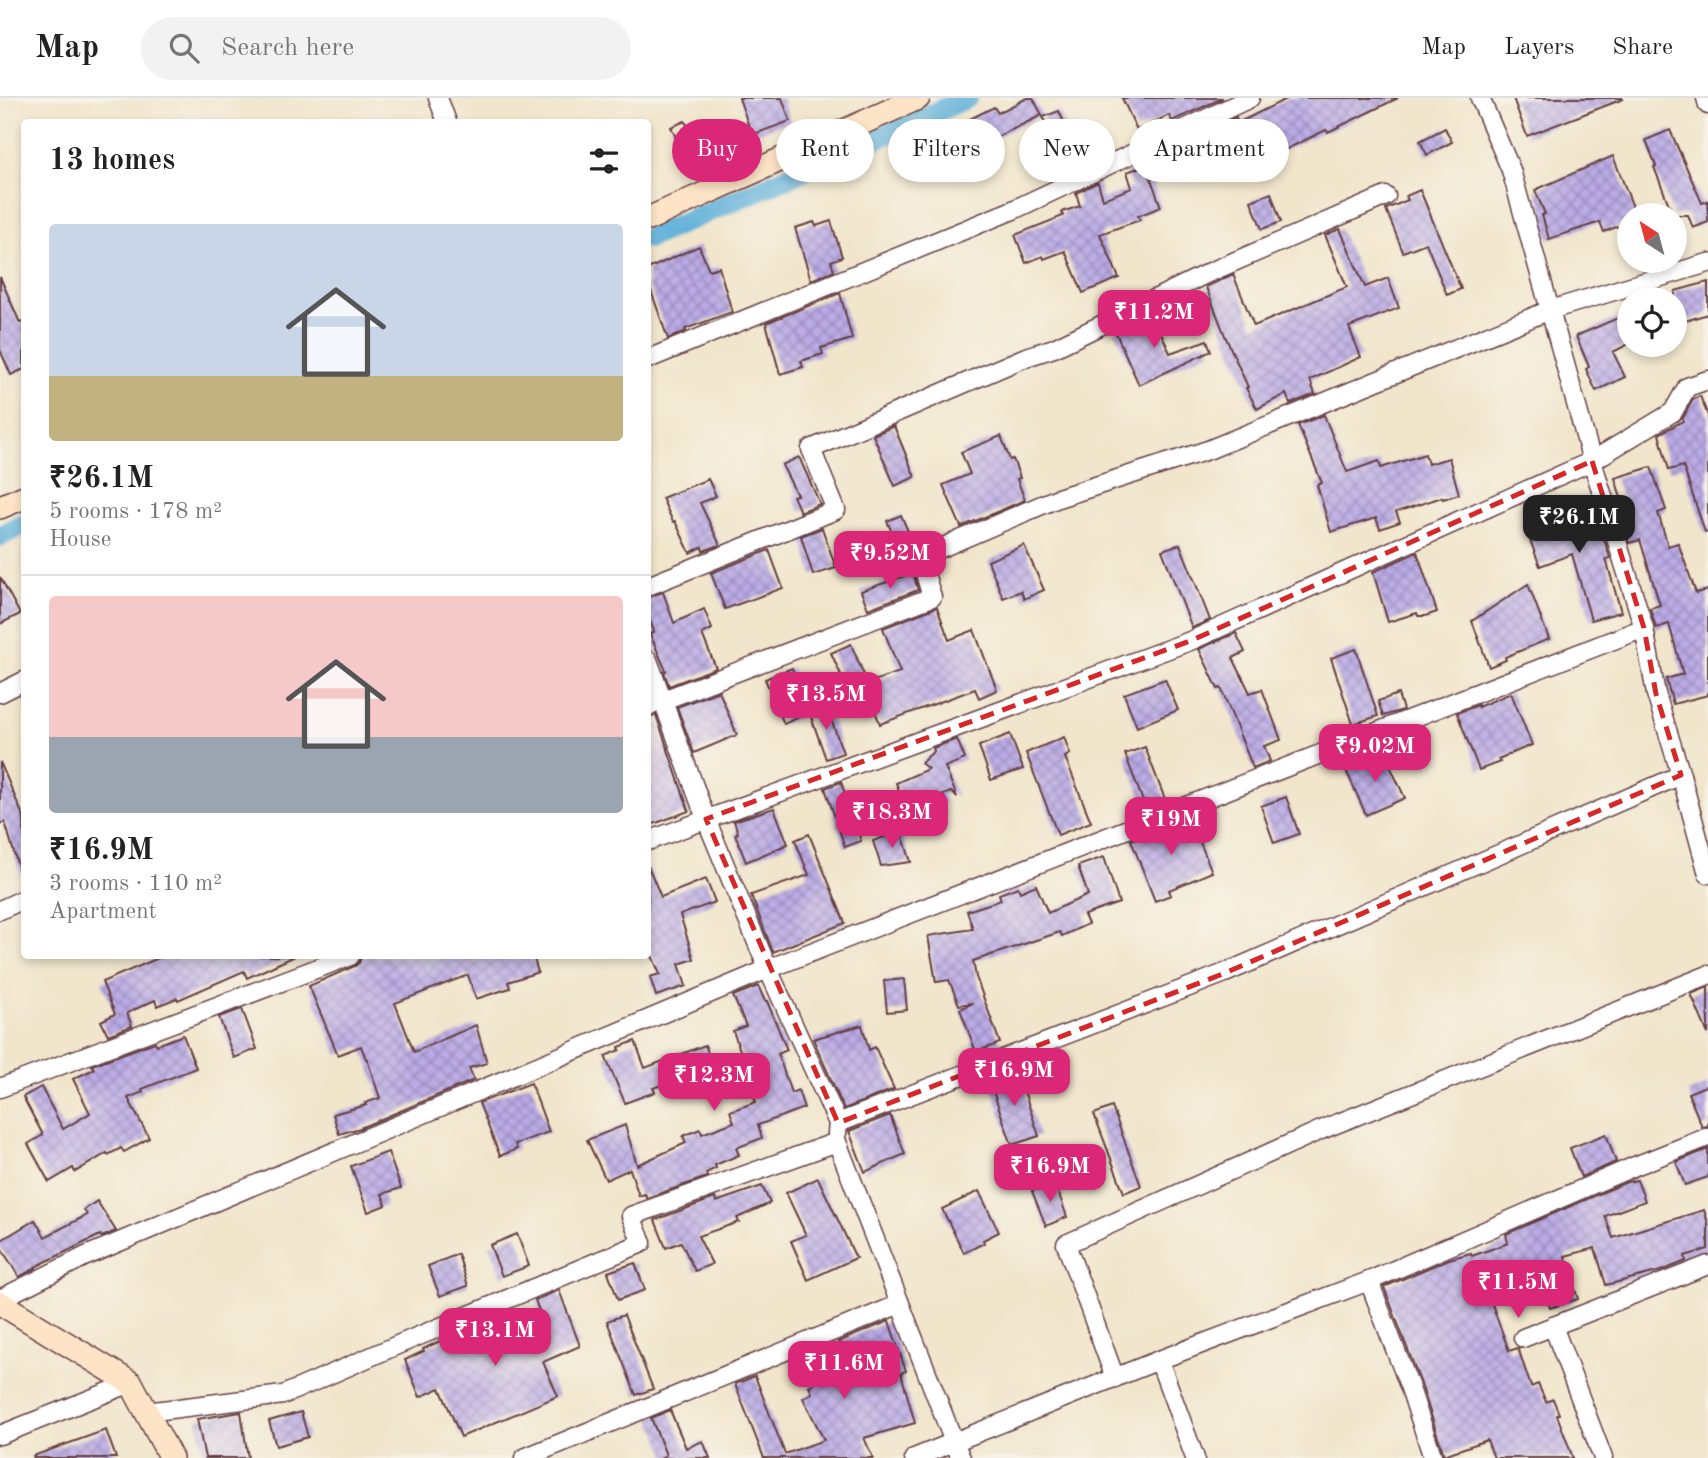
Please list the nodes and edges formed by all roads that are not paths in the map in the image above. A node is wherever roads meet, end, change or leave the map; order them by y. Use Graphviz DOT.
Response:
graph roads {
  1 [pos="438,98"];
  2 [pos="918,98"];
  3 [pos="1250,98"];
  4 [pos="1480,98"];
  5 [pos="1706,98"];
  6 [pos="1708,105"];
  7 [pos="446,119"];
  8 [pos="1386,196"];
  9 [pos="651,218"];
  10 [pos="1708,263"];
  11 [pos="1550,310"];
  12 [pos="651,358"];
  13 [pos="1708,380"];
  14 [pos="1592,461"];
  15 [pos="21,498"];
  16 [pos="0,508"];
  17 [pos="651,585"];
  18 [pos="1644,628"];
  19 [pos="651,678"];
  20 [pos="21,682"];
  21 [pos="0,693"];
  22 [pos="655,703"];
  23 [pos="1681,775"];
  24 [pos="706,819"];
  25 [pos="651,840"];
  26 [pos="1708,874"];
  27 [pos="21,900"];
  28 [pos="0,910"];
  29 [pos="342,959"];
  30 [pos="768,969"];
  31 [pos="1708,975"];
  32 [pos="0,1088"];
  33 [pos="838,1123"];
  34 [pos="1708,1137"];
  35 [pos="837,1142"];
  36 [pos="1708,1265"];
  37 [pos="1369,1281"];
  38 [pos="0,1301"];
  39 [pos="901,1304"];
  40 [pos="1553,1326"];
  41 [pos="1523,1338"];
  42 [pos="1159,1360"];
  43 [pos="1115,1378"];
  44 [pos="131,1383"];
  45 [pos="146,1412"];
  46 [pos="0,1435"];
  47 [pos="958,1450"];
  48 [pos="171,1458"];
  49 [pos="524,1458"];
  50 [pos="914,1458"];
  51 [pos="1195,1458"];
  52 [pos="1433,1458"];
  53 [pos="1603,1458"];
  1 -- 7 [label="street"];
  2 -- 9 [label="main road"];
  3 -- 12 [label="street"];
  4 -- 11 [label="street"];
  5 -- 6 [label="street"];
  8 -- 17 [label="street"];
  10 -- 11 [label="street"];
  11 -- 14 [label="street"];
  11 -- 22 [label="street"];
  13 -- 14 [label="street"];
  14 -- 18 [label="street"];
  14 -- 24 [label="street"];
  15 -- 16 [label="main road"];
  18 -- 23 [label="street"];
  18 -- 30 [label="street"];
  19 -- 22 [label="street"];
  20 -- 21 [label="street"];
  22 -- 24 [label="street"];
  23 -- 26 [label="street"];
  23 -- 33 [label="street"];
  24 -- 25 [label="street"];
  24 -- 30 [label="street"];
  27 -- 28 [label="street"];
  29 -- 32 [label="street"];
  30 -- 33 [label="street"];
  30 -- 38 [label="street"];
  31 -- 43 [label="street"];
  33 -- 35 [label="street"];
  34 -- 37 [label="street"];
  35 -- 39 [label="street"];
  35 -- 45 [label="street"];
  36 -- 40 [label="street"];
  37 -- 42 [label="street"];
  37 -- 52 [label="street"];
  38 -- 44 [label="main road"];
  39 -- 47 [label="street"];
  39 -- 49 [label="street"];
  40 -- 41 [label="street"];
  40 -- 53 [label="street"];
  42 -- 43 [label="street"];
  42 -- 51 [label="street"];
  43 -- 47 [label="street"];
  44 -- 45 [label="main road"];
  44 -- 46 [label="street"];
  45 -- 48 [label="main road"];
  47 -- 50 [label="street"];
}
